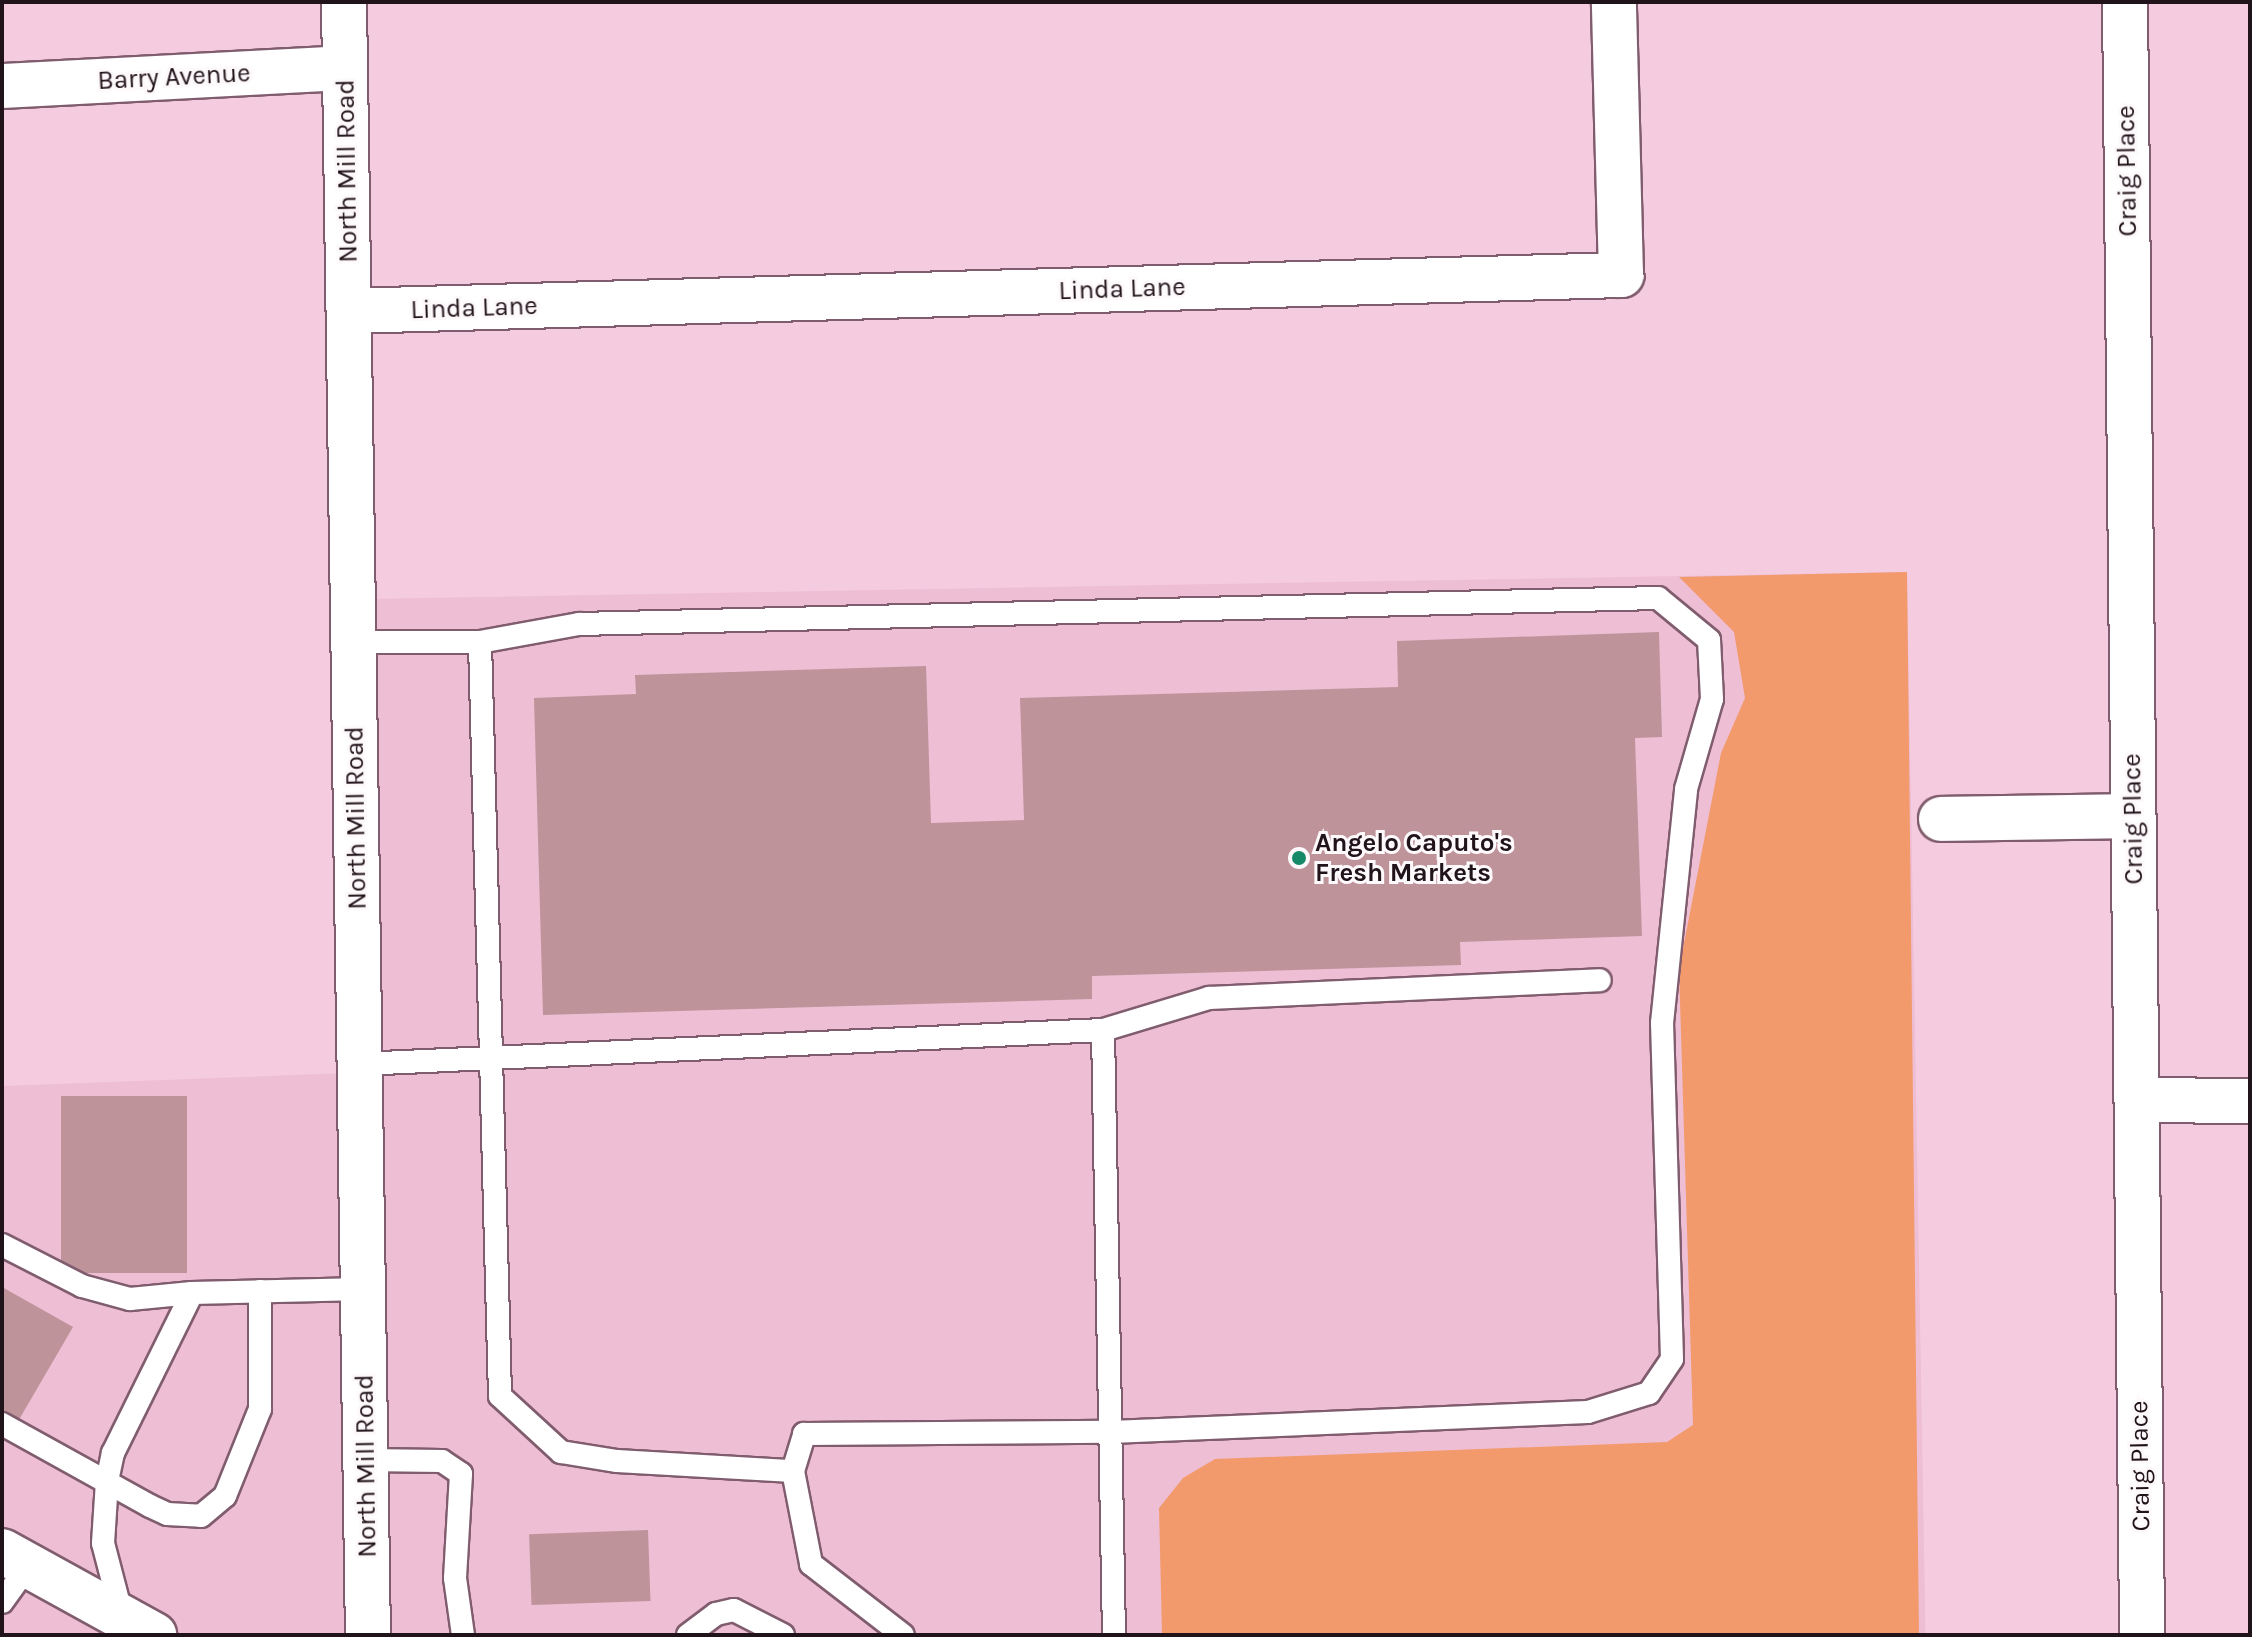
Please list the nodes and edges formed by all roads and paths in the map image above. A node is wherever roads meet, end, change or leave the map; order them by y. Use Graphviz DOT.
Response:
graph roads {
  1 [pos="344,2"];
  2 [pos="1614,2"];
  3 [pos="2125,2"];
  4 [pos="345,68"];
  5 [pos="2,86"];
  6 [pos="349,311"];
  7 [pos="354,642"];
  8 [pos="480,642"];
  9 [pos="2133,816"];
  10 [pos="1941,819"];
  11 [pos="1600,980"];
  12 [pos="1103,1030"];
  13 [pos="489,1059"];
  14 [pos="360,1064"];
  15 [pos="2137,1100"];
  16 [pos="2250,1101"];
  17 [pos="2,1245"];
  18 [pos="363,1289"];
  19 [pos="260,1291"];
  20 [pos="192,1293"];
  21 [pos="2,1424"];
  22 [pos="1111,1432"];
  23 [pos="366,1460"];
  24 [pos="793,1471"];
  25 [pos="105,1491"];
  26 [pos="15,1559"];
  27 [pos="2,1602"];
  28 [pos="138,1626"];
  29 [pos="900,1634"];
  30 [pos="368,1635"];
  31 [pos="463,1635"];
  32 [pos="688,1635"];
  33 [pos="783,1635"];
  34 [pos="1114,1635"];
  35 [pos="2142,1635"];
  1 -- 4 [label="street, North Mill Road"];
  2 -- 6 [label="street, Linda Lane"];
  3 -- 9 [label="street, Craig Place"];
  4 -- 5 [label="street, Barry Avenue"];
  4 -- 6 [label="street, North Mill Road"];
  6 -- 7 [label="street, North Mill Road"];
  7 -- 8 [label="lane"];
  7 -- 14 [label="street, North Mill Road"];
  8 -- 13 [label="lane"];
  8 -- 22 [label="lane"];
  9 -- 10 [label="street"];
  9 -- 15 [label="street, Craig Place"];
  11 -- 12 [label="lane"];
  12 -- 13 [label="lane"];
  12 -- 22 [label="lane"];
  13 -- 14 [label="lane"];
  13 -- 24 [label="lane"];
  14 -- 18 [label="street, North Mill Road"];
  15 -- 16 [label="street"];
  15 -- 35 [label="street, Craig Place"];
  17 -- 20 [label="lane"];
  18 -- 19 [label="lane"];
  18 -- 23 [label="street, North Mill Road"];
  19 -- 20 [label="lane"];
  19 -- 25 [label="lane"];
  20 -- 25 [label="lane"];
  21 -- 25 [label="lane"];
  22 -- 24 [label="lane"];
  22 -- 34 [label="lane"];
  23 -- 30 [label="street, North Mill Road"];
  23 -- 31 [label="lane"];
  24 -- 29 [label="lane"];
  25 -- 28 [label="lane"];
  26 -- 27 [label="lane"];
  26 -- 28 [label="street"];
  32 -- 33 [label="lane"];
}
